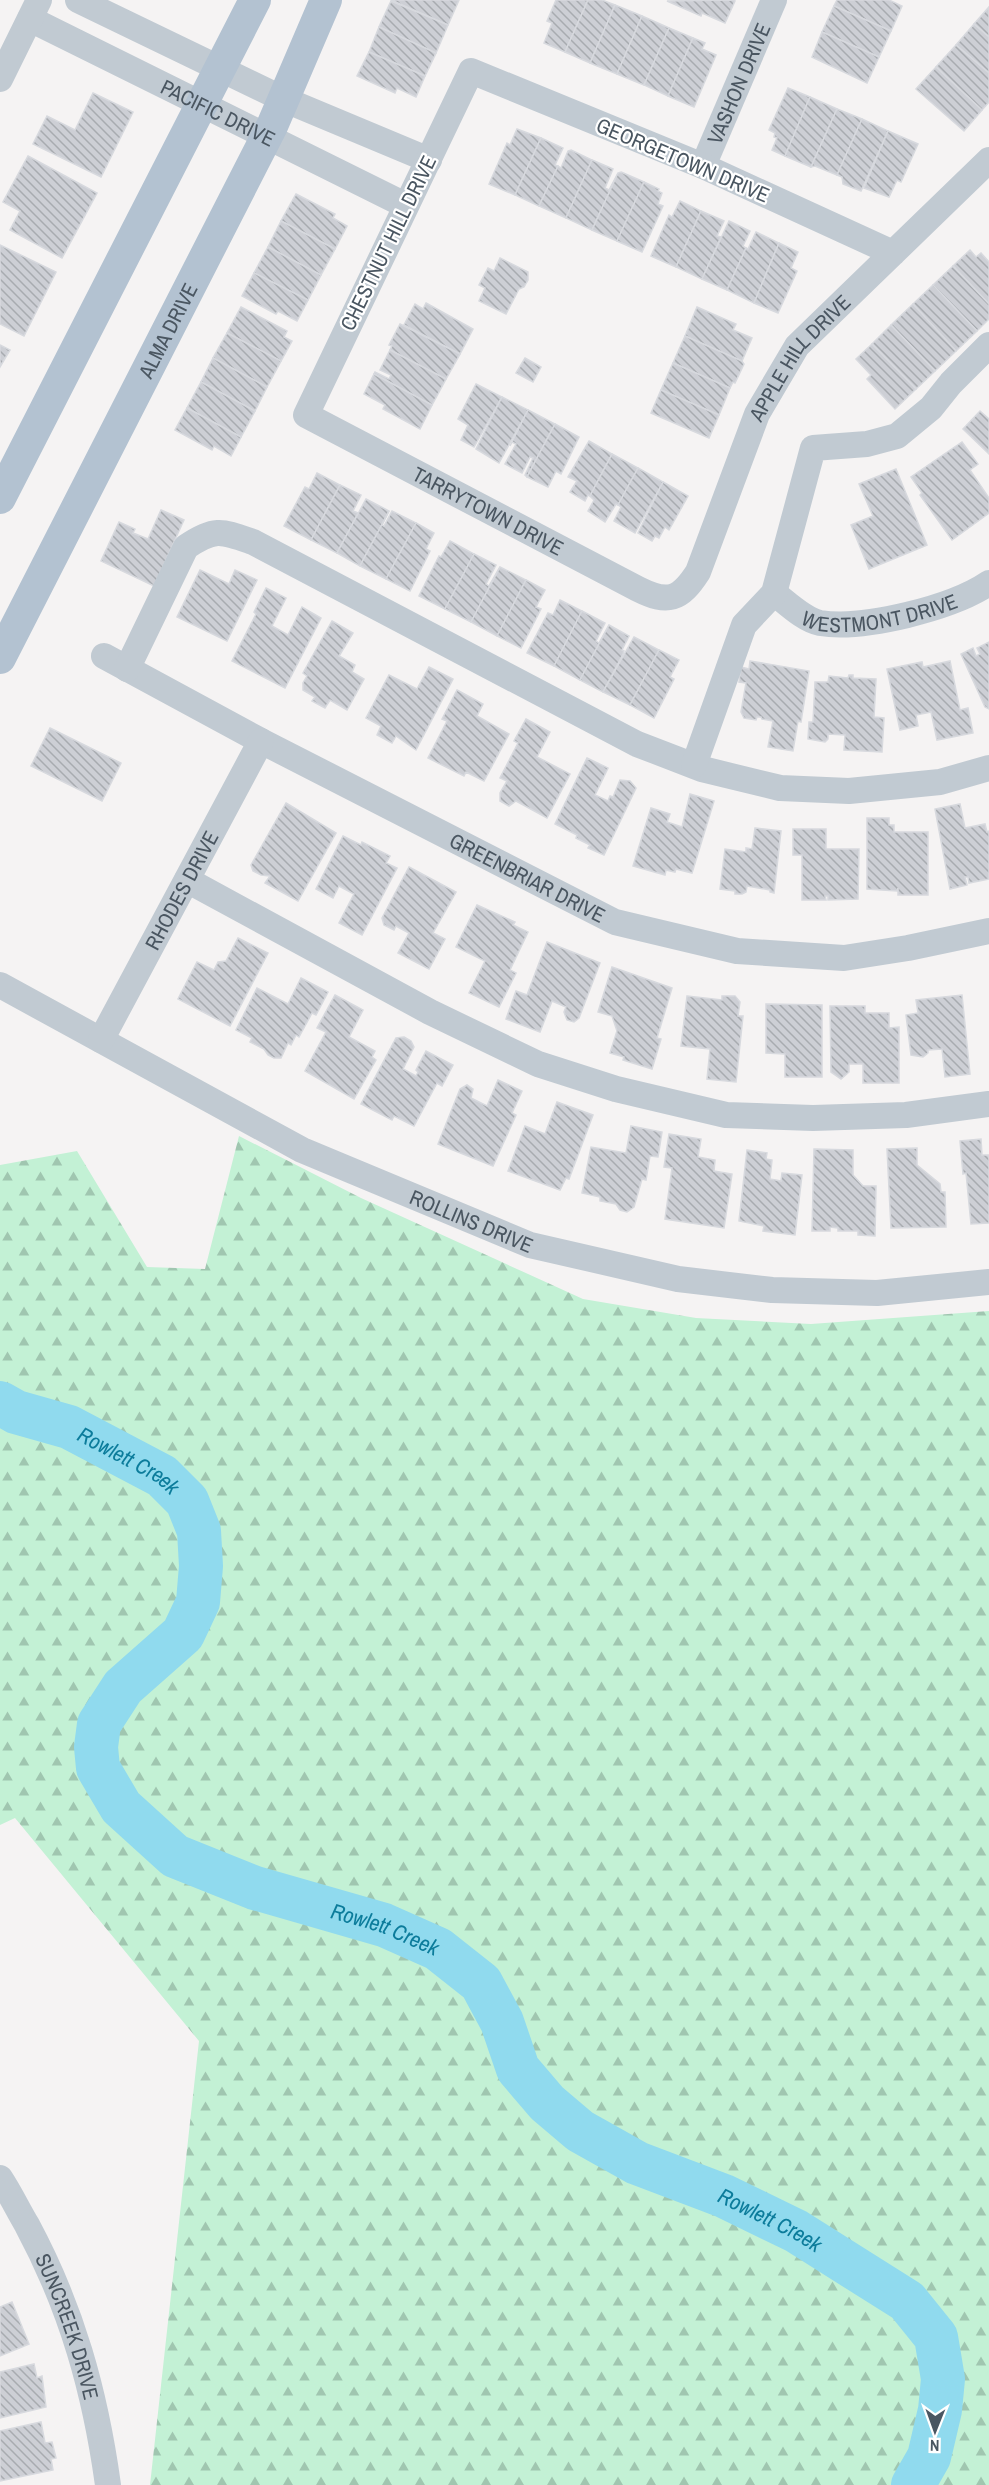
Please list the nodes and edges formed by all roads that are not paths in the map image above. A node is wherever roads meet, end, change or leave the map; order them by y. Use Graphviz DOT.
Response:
graph roads {
  1 [pos="78,0"];
  2 [pos="255,0"];
  3 [pos="326,0"];
  4 [pos="774,0"];
  5 [pos="35,10"];
  6 [pos="220,69"];
  7 [pos="471,71"];
  8 [pos="0,79"];
  9 [pos="283,99"];
  10 [pos="204,104"];
  11 [pos="266,136"];
  12 [pos="429,160"];
  13 [pos="989,160"];
  14 [pos="703,166"];
  15 [pos="405,205"];
  16 [pos="893,253"];
  17 [pos="989,345"];
  18 [pos="306,415"];
  19 [pos="0,498"];
  20 [pos="989,583"];
  21 [pos="774,593"];
  22 [pos="674,597"];
  23 [pos="104,656"];
  24 [pos="0,658"];
  25 [pos="127,669"];
  26 [pos="261,741"];
  27 [pos="694,765"];
  28 [pos="989,768"];
  29 [pos="187,880"];
  30 [pos="989,931"];
  31 [pos="0,985"];
  32 [pos="101,1040"];
  33 [pos="989,1104"];
  34 [pos="989,1282"];
  35 [pos="0,2178"];
  36 [pos="108,2485"];
  1 -- 6 [label="street, PACIFIC DRIVE"];
  2 -- 6 [label="main road"];
  3 -- 9 [label="main road, ALMA DRIVE"];
  4 -- 14 [label="street, VASHON DRIVE"];
  5 -- 8 [label="street"];
  5 -- 10 [label="street, PACIFIC DRIVE"];
  6 -- 9 [label="street, PACIFIC DRIVE"];
  6 -- 10 [label="main road"];
  7 -- 12 [label="street, CHESTNUT HILL DRIVE"];
  7 -- 14 [label="street, GEORGETOWN DRIVE"];
  9 -- 11 [label="main road, ALMA DRIVE"];
  9 -- 12 [label="street, PACIFIC DRIVE"];
  10 -- 11 [label="street, PACIFIC DRIVE"];
  10 -- 19 [label="main road"];
  11 -- 15 [label="street, PACIFIC DRIVE"];
  11 -- 24 [label="main road, ALMA DRIVE"];
  12 -- 15 [label="street, CHESTNUT HILL DRIVE"];
  13 -- 16 [label="street, APPLE HILL DRIVE"];
  14 -- 16 [label="street, GEORGETOWN DRIVE"];
  15 -- 18 [label="street, CHESTNUT HILL DRIVE"];
  16 -- 22 [label="street, APPLE HILL DRIVE"];
  17 -- 21 [label="street"];
  18 -- 22 [label="street, TARRYTOWN DRIVE"];
  20 -- 21 [label="street, WESTMONT DRIVE"];
  21 -- 27 [label="street"];
  23 -- 25 [label="street, GREENBRIAR DRIVE"];
  25 -- 26 [label="street, GREENBRIAR DRIVE"];
  25 -- 27 [label="street"];
  26 -- 29 [label="street, RHODES DRIVE"];
  26 -- 30 [label="street, GREENBRIAR DRIVE"];
  27 -- 28 [label="street"];
  29 -- 32 [label="street, RHODES DRIVE"];
  29 -- 33 [label="street"];
  31 -- 32 [label="street, ROLLINS DRIVE"];
  32 -- 34 [label="street, ROLLINS DRIVE"];
  35 -- 36 [label="street, SUNCREEK DRIVE"];
}
